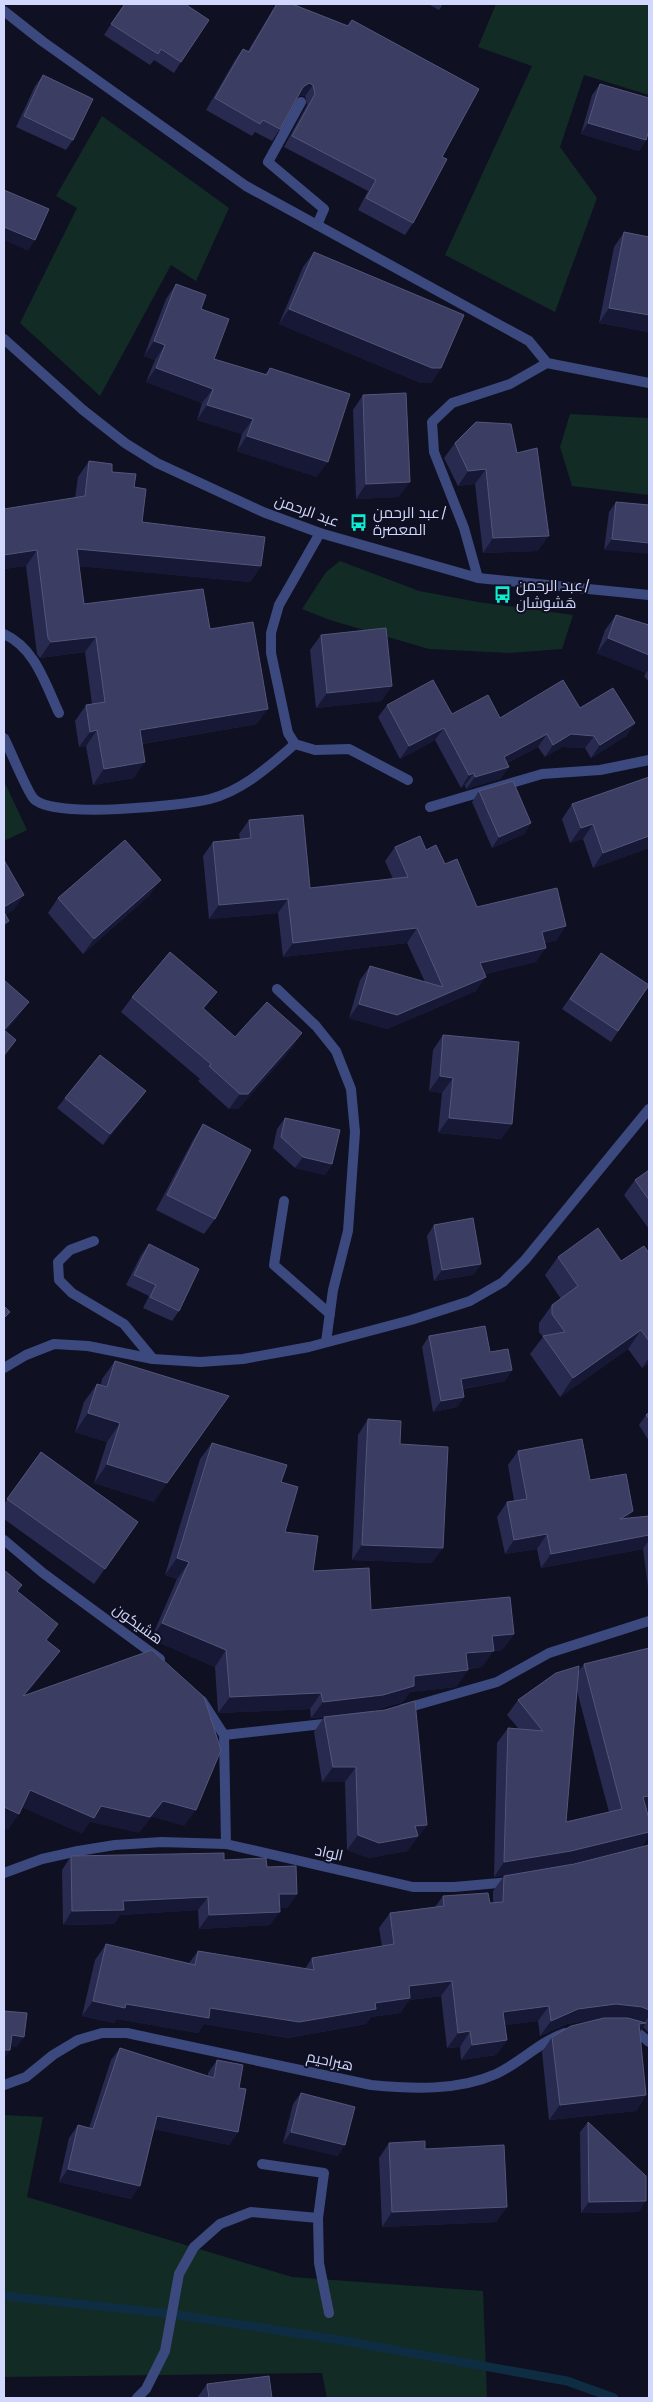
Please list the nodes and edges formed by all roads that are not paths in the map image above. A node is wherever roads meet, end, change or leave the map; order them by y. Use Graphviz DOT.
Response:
graph roads {
  1 [pos="4,11"];
  2 [pos="301,102"];
  3 [pos="317,225"];
  4 [pos="4,339"];
  5 [pos="547,363"];
  6 [pos="649,383"];
  7 [pos="320,533"];
  8 [pos="478,578"];
  9 [pos="649,595"];
  10 [pos="4,634"];
  11 [pos="59,713"];
  12 [pos="4,738"];
  13 [pos="295,744"];
  14 [pos="649,760"];
  15 [pos="408,780"];
  16 [pos="430,807"];
  17 [pos="277,989"];
  18 [pos="649,1109"];
  19 [pos="284,1202"];
  20 [pos="94,1242"];
  21 [pos="330,1314"];
  22 [pos="326,1342"];
  23 [pos="153,1359"];
  24 [pos="4,1368"];
  25 [pos="4,1540"];
  26 [pos="649,1621"];
  27 [pos="169,1667"];
  28 [pos="192,1690"];
  29 [pos="392,1712"];
  30 [pos="343,1721"];
  31 [pos="224,1735"];
  32 [pos="226,1844"];
  33 [pos="4,1873"];
  34 [pos="523,1880"];
  35 [pos="619,2027"];
  36 [pos="578,2030"];
  37 [pos="649,2042"];
  38 [pos="4,2084"];
  39 [pos="262,2164"];
  40 [pos="318,2218"];
  41 [pos="329,2312"];
  42 [pos="137,2398"];
  1 -- 3 [label="street"];
  2 -- 3 [label="street"];
  3 -- 5 [label="street"];
  4 -- 7 [label="street, عبد الرحمن"];
  5 -- 6 [label="street"];
  5 -- 8 [label="street"];
  7 -- 8 [label="street, عبد الرحمن"];
  7 -- 13 [label="street"];
  8 -- 9 [label="street, عبد الرحمن"];
  10 -- 11 [label="street"];
  12 -- 13 [label="street"];
  13 -- 15 [label="street"];
  14 -- 16 [label="street"];
  17 -- 21 [label="street"];
  18 -- 22 [label="street"];
  19 -- 21 [label="street"];
  20 -- 23 [label="street"];
  21 -- 22 [label="street"];
  22 -- 23 [label="street"];
  23 -- 24 [label="street"];
  25 -- 27 [label="street, هشيكون"];
  26 -- 29 [label="street"];
  28 -- 31 [label="street"];
  30 -- 31 [label="street"];
  31 -- 32 [label="street"];
  32 -- 33 [label="street, الواد"];
  32 -- 34 [label="street, الواد"];
  35 -- 37 [label="street"];
  36 -- 38 [label="street, هبراحيم"];
  39 -- 40 [label="street"];
  40 -- 41 [label="street"];
  40 -- 42 [label="street"];
}
